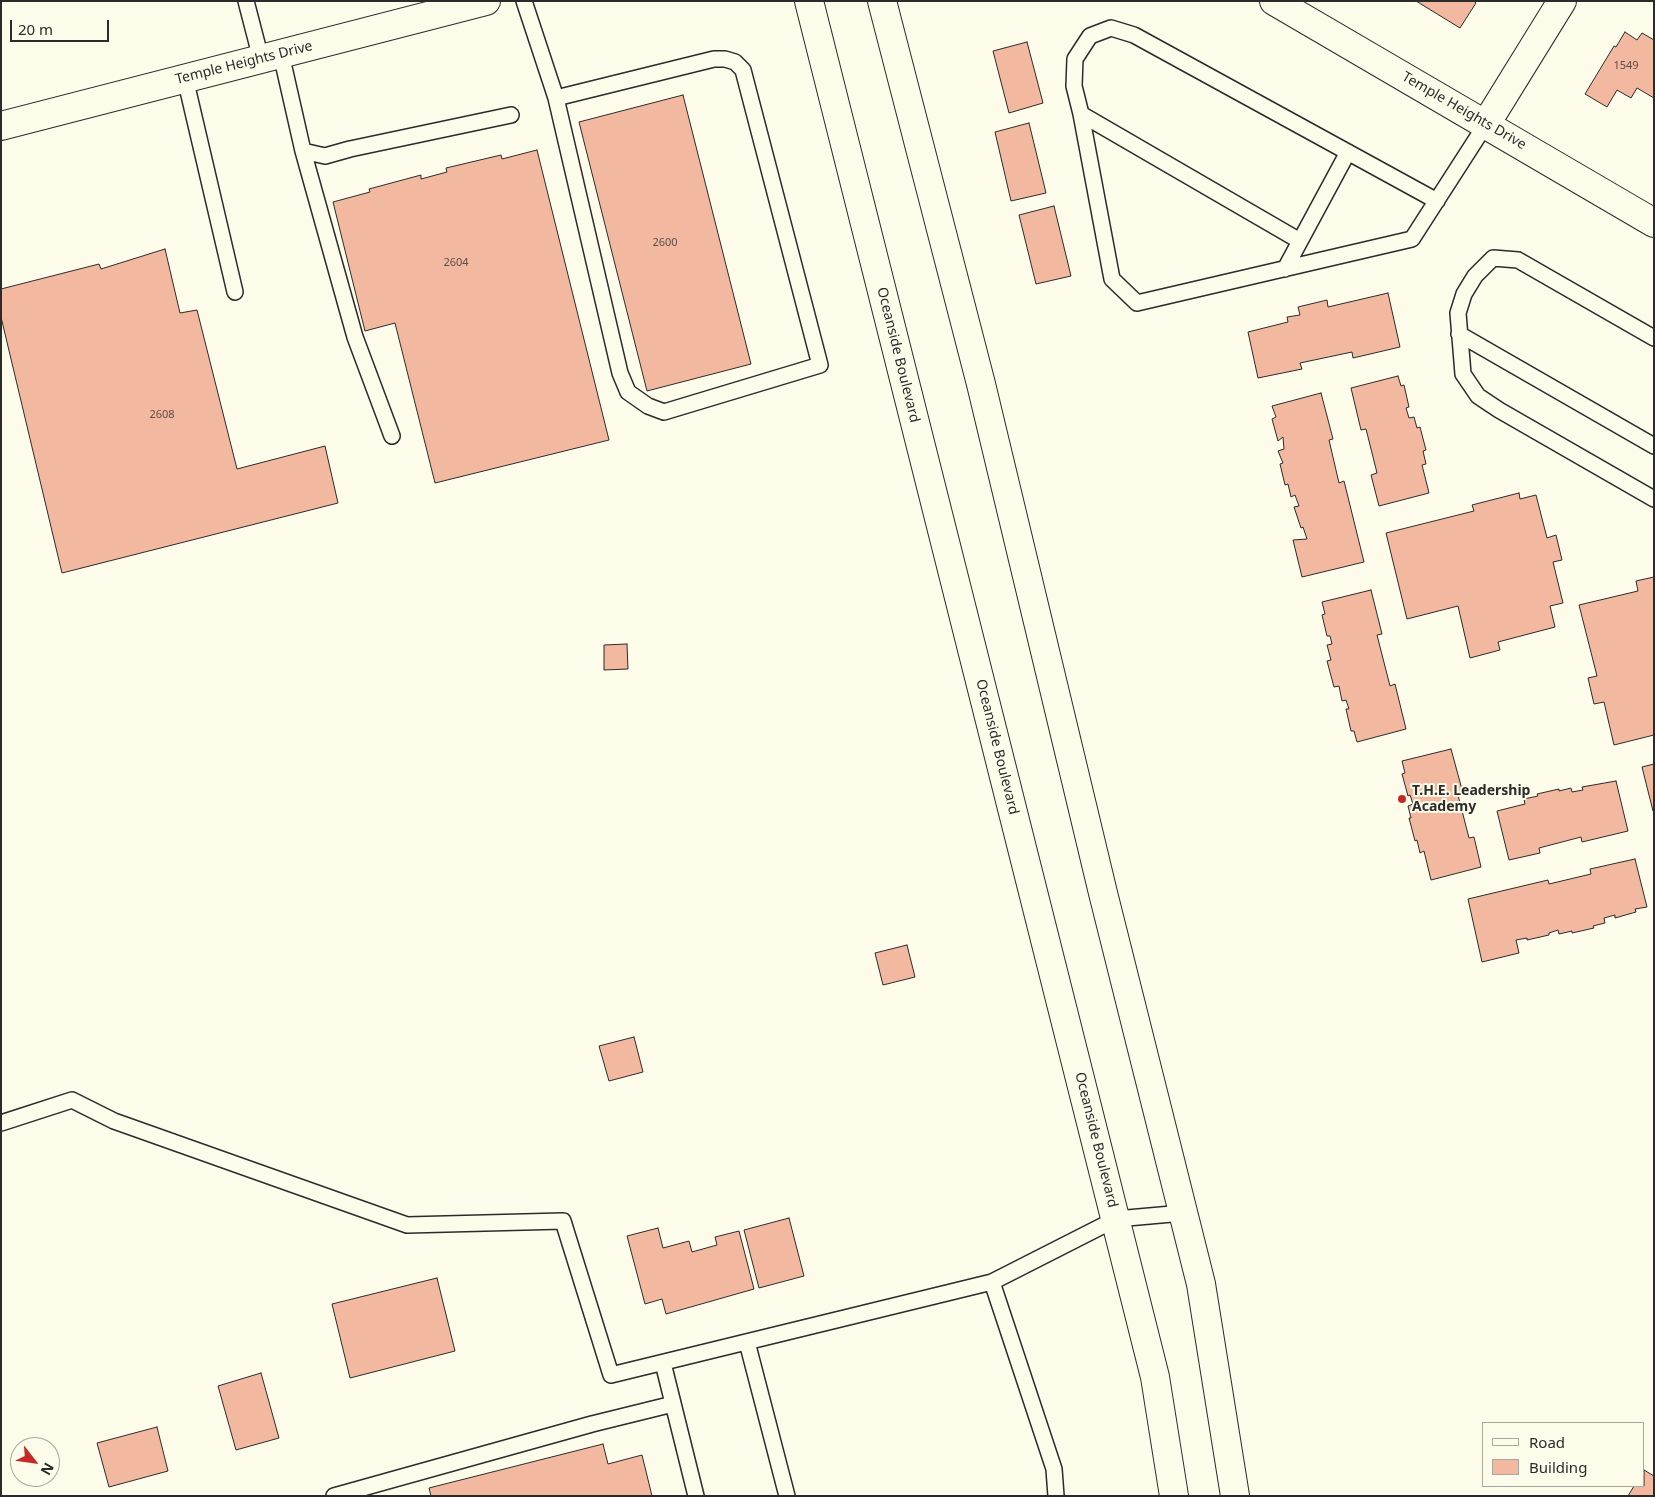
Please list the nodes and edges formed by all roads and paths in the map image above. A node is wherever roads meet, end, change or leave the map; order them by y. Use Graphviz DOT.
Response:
graph roads {
  1 [pos="246,1"];
  2 [pos="486,1"];
  3 [pos="524,1"];
  4 [pos="809,1"];
  5 [pos="882,1"];
  6 [pos="1274,1"];
  7 [pos="1562,1"];
  8 [pos="271,56"];
  9 [pos="185,78"];
  10 [pos="556,98"];
  11 [pos="1081,114"];
  12 [pos="511,115"];
  13 [pos="1486,124"];
  14 [pos="1,126"];
  15 [pos="303,150"];
  16 [pos="1348,152"];
  17 [pos="1437,201"];
  18 [pos="1654,223"];
  19 [pos="1300,240"];
  20 [pos="1285,269"];
  21 [pos="235,292"];
  22 [pos="1459,334"];
  23 [pos="1654,338"];
  24 [pos="392,436"];
  25 [pos="1654,446"];
  26 [pos="1654,499"];
  27 [pos="1,1123"];
  28 [pos="1183,1213"];
  29 [pos="1116,1219"];
  30 [pos="992,1282"];
  31 [pos="747,1342"];
  32 [pos="663,1363"];
  33 [pos="673,1404"];
  34 [pos="334,1496"];
  35 [pos="696,1496"];
  36 [pos="787,1496"];
  37 [pos="1056,1496"];
  38 [pos="1174,1496"];
  39 [pos="1235,1496"];
  1 -- 8 [label="lane"];
  2 -- 8 [label="main road, Temple Heights Drive"];
  3 -- 10 [label="lane"];
  4 -- 29 [label="main road, Oceanside Boulevard"];
  5 -- 28 [label="main road"];
  6 -- 13 [label="main road, Temple Heights Drive"];
  7 -- 13 [label="main road"];
  8 -- 9 [label="main road, Temple Heights Drive"];
  8 -- 15 [label="lane"];
  9 -- 14 [label="main road, Temple Heights Drive"];
  9 -- 21 [label="lane"];
  10 -- 10 [label="lane"];
  11 -- 16 [label="lane"];
  11 -- 19 [label="lane"];
  11 -- 20 [label="lane"];
  12 -- 15 [label="lane"];
  13 -- 17 [label="lane"];
  13 -- 18 [label="main road, Temple Heights Drive"];
  15 -- 24 [label="lane"];
  16 -- 17 [label="lane"];
  16 -- 19 [label="lane"];
  17 -- 20 [label="lane"];
  19 -- 20 [label="lane"];
  22 -- 23 [label="lane"];
  22 -- 25 [label="lane"];
  22 -- 26 [label="lane"];
  27 -- 32 [label="lane"];
  28 -- 29 [label="lane"];
  28 -- 39 [label="main road"];
  29 -- 30 [label="lane"];
  29 -- 38 [label="main road, Oceanside Boulevard"];
  30 -- 31 [label="lane"];
  30 -- 37 [label="lane"];
  31 -- 32 [label="lane"];
  31 -- 36 [label="lane"];
  32 -- 33 [label="lane"];
  33 -- 34 [label="lane"];
  33 -- 35 [label="lane"];
}
